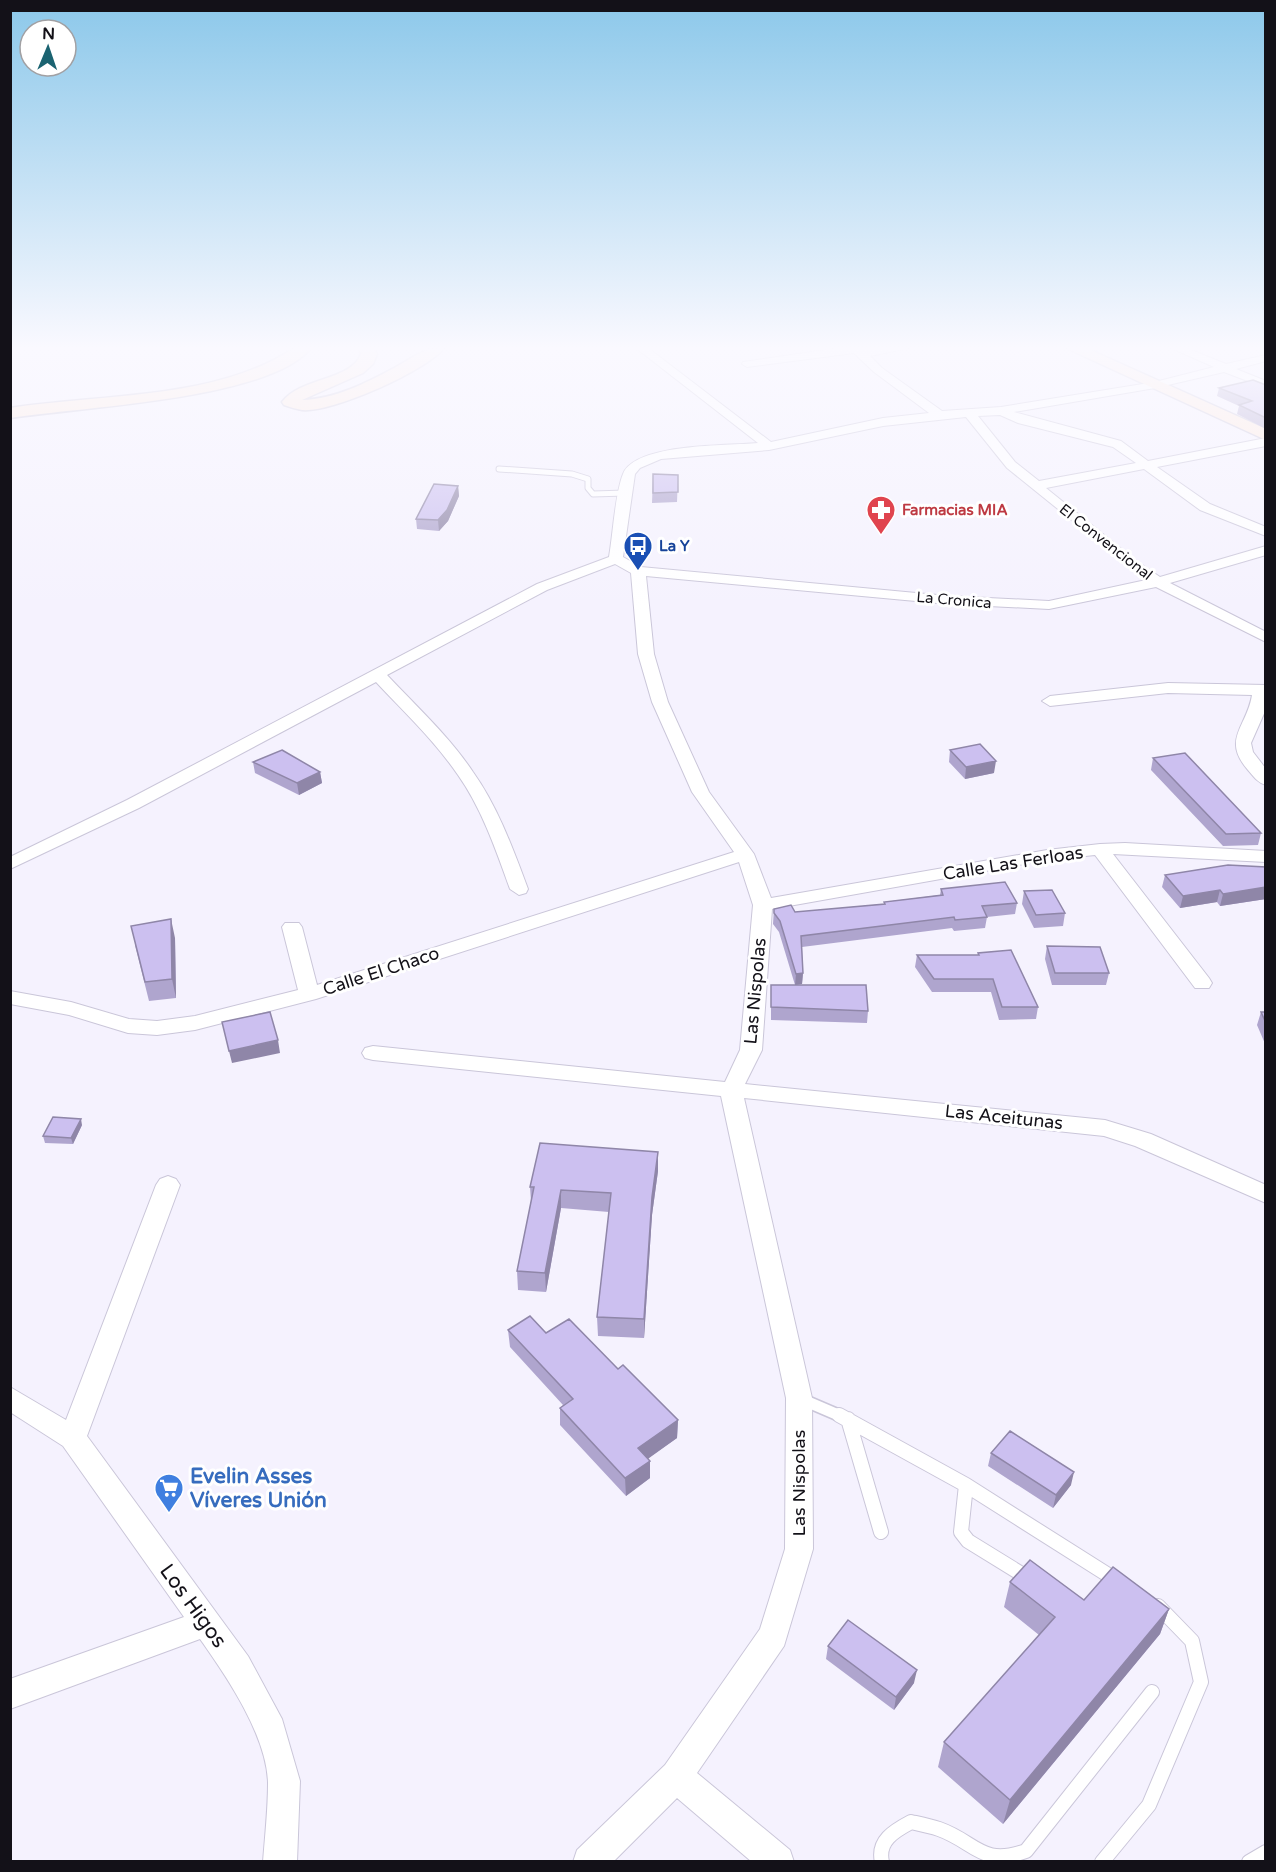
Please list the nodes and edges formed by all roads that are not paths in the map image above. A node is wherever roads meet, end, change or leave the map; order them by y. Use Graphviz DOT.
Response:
graph roads {
  1 [pos="755,435"];
  2 [pos="820,435"];
  3 [pos="986,435"];
  4 [pos="1085,435"];
  5 [pos="1266,442"];
  6 [pos="769,446"];
  7 [pos="1148,465"];
  8 [pos="499,469"];
  9 [pos="1035,486"];
  10 [pos="625,493"];
  11 [pos="1266,532"];
  12 [pos="1266,550"];
  13 [pos="616,559"];
  14 [pos="638,571"];
  15 [pos="1158,582"];
  16 [pos="1266,638"];
  17 [pos="378,675"];
  18 [pos="1263,690"];
  19 [pos="1050,701"];
  20 [pos="1266,780"];
  21 [pos="1100,849"];
  22 [pos="745,854"];
  23 [pos="1266,857"];
  24 [pos="10,864"];
  25 [pos="519,889"];
  26 [pos="763,905"];
  27 [pos="291,927"];
  28 [pos="1202,983"];
  29 [pos="309,994"];
  30 [pos="10,997"];
  31 [pos="373,1053"];
  32 [pos="730,1091"];
  33 [pos="168,1185"];
  34 [pos="1266,1195"];
  35 [pos="10,1398"];
  36 [pos="799,1398"];
  37 [pos="848,1419"];
  38 [pos="73,1438"];
  39 [pos="966,1485"];
  40 [pos="881,1532"];
  41 [pos="1028,1578"];
  42 [pos="204,1624"];
  43 [pos="1152,1692"];
  44 [pos="10,1694"];
  45 [pos="676,1776"];
  46 [pos="1266,1852"];
  47 [pos="280,1862"];
  48 [pos="589,1862"];
  49 [pos="778,1862"];
  50 [pos="882,1862"];
  51 [pos="1102,1862"];
  52 [pos="1249,1862"];
  1 -- 6 [label="street"];
  2 -- 6 [label="street"];
  3 -- 9 [label="street, El Convencional"];
  4 -- 7 [label="street"];
  5 -- 7 [label="street"];
  6 -- 10 [label="street"];
  7 -- 9 [label="street"];
  7 -- 11 [label="street"];
  8 -- 10 [label="lane"];
  9 -- 15 [label="street, El Convencional"];
  10 -- 13 [label="street"];
  12 -- 15 [label="street, La Cronica"];
  13 -- 14 [label="street"];
  13 -- 17 [label="street"];
  14 -- 15 [label="street, La Cronica"];
  14 -- 22 [label="street, Las Nispolas"];
  15 -- 16 [label="street, El Convencional"];
  17 -- 24 [label="street"];
  17 -- 25 [label="street"];
  18 -- 19 [label="street"];
  18 -- 20 [label="street"];
  21 -- 23 [label="street, Calle Las Ferloas"];
  21 -- 26 [label="street, Calle Las Ferloas"];
  21 -- 28 [label="street"];
  22 -- 26 [label="street, Las Nispolas"];
  22 -- 29 [label="street, Calle El Chaco"];
  26 -- 32 [label="street, Las Nispolas"];
  27 -- 29 [label="street"];
  29 -- 30 [label="street, Calle El Chaco"];
  31 -- 32 [label="street, Las Aceitunas"];
  32 -- 34 [label="street, Las Aceitunas"];
  32 -- 36 [label="street, Las Nispolas"];
  33 -- 38 [label="street"];
  35 -- 38 [label="street, Los Higos"];
  36 -- 37 [label="lane"];
  36 -- 45 [label="street, Las Nispolas"];
  37 -- 39 [label="lane"];
  37 -- 40 [label="lane"];
  38 -- 42 [label="street, Los Higos"];
  39 -- 41 [label="lane"];
  39 -- 51 [label="lane"];
  42 -- 44 [label="street"];
  42 -- 47 [label="street, Los Higos"];
  43 -- 50 [label="lane"];
  45 -- 48 [label="street, Las Nispolas"];
  45 -- 49 [label="street"];
  46 -- 52 [label="lane"];
}
